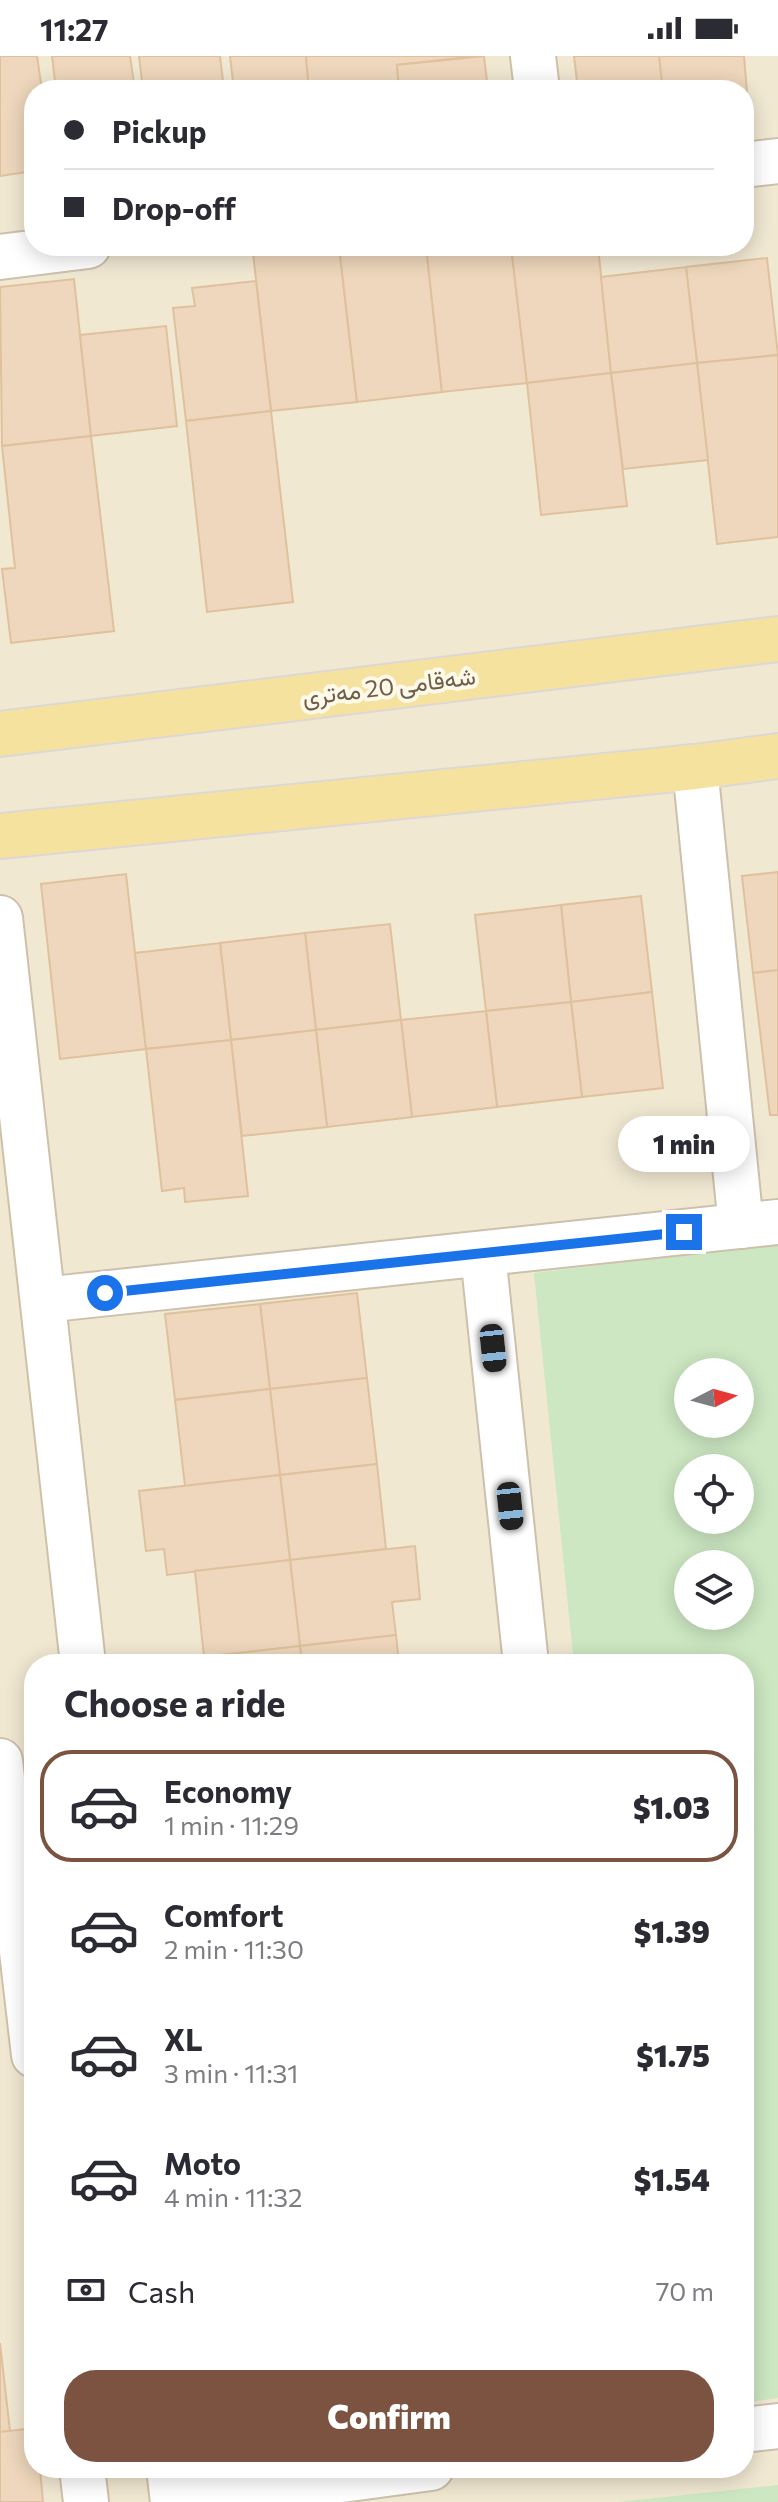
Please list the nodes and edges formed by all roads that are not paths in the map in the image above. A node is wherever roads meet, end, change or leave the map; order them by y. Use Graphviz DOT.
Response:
graph roads {
  1 [pos="533,56"];
  2 [pos="536,80"];
  3 [pos="778,161"];
  4 [pos="754,164"];
  5 [pos="24,254"];
  6 [pos="0,257"];
  7 [pos="778,639"];
  8 [pos="0,734"];
  9 [pos="778,756"];
  10 [pos="695,767"];
  11 [pos="0,836"];
  12 [pos="0,918"];
  13 [pos="760,1224"];
  14 [pos="483,1254"];
  15 [pos="43,1300"];
  16 [pos="82,1654"];
  17 [pos="525,1654"];
  18 [pos="0,1761"];
  19 [pos="12,1973"];
  20 [pos="24,2018"];
  21 [pos="778,2426"];
  22 [pos="754,2429"];
  23 [pos="83,2478"];
  24 [pos="171,2478"];
  25 [pos="356,2478"];
  26 [pos="86,2502"];
  27 [pos="175,2502"];
  1 -- 2 [label="street"];
  3 -- 4 [label="street"];
  5 -- 6 [label="street"];
  7 -- 8 [label="main road, شەقامی 20 مەتری"];
  9 -- 10 [label="main road"];
  10 -- 11 [label="main road"];
  10 -- 13 [label="street"];
  12 -- 15 [label="street"];
  13 -- 14 [label="street"];
  14 -- 15 [label="street"];
  14 -- 17 [label="street"];
  15 -- 16 [label="street"];
  18 -- 19 [label="street"];
  19 -- 20 [label="street"];
  21 -- 22 [label="street"];
  23 -- 26 [label="street"];
  24 -- 27 [label="street"];
  25 -- 27 [label="street"];
}
